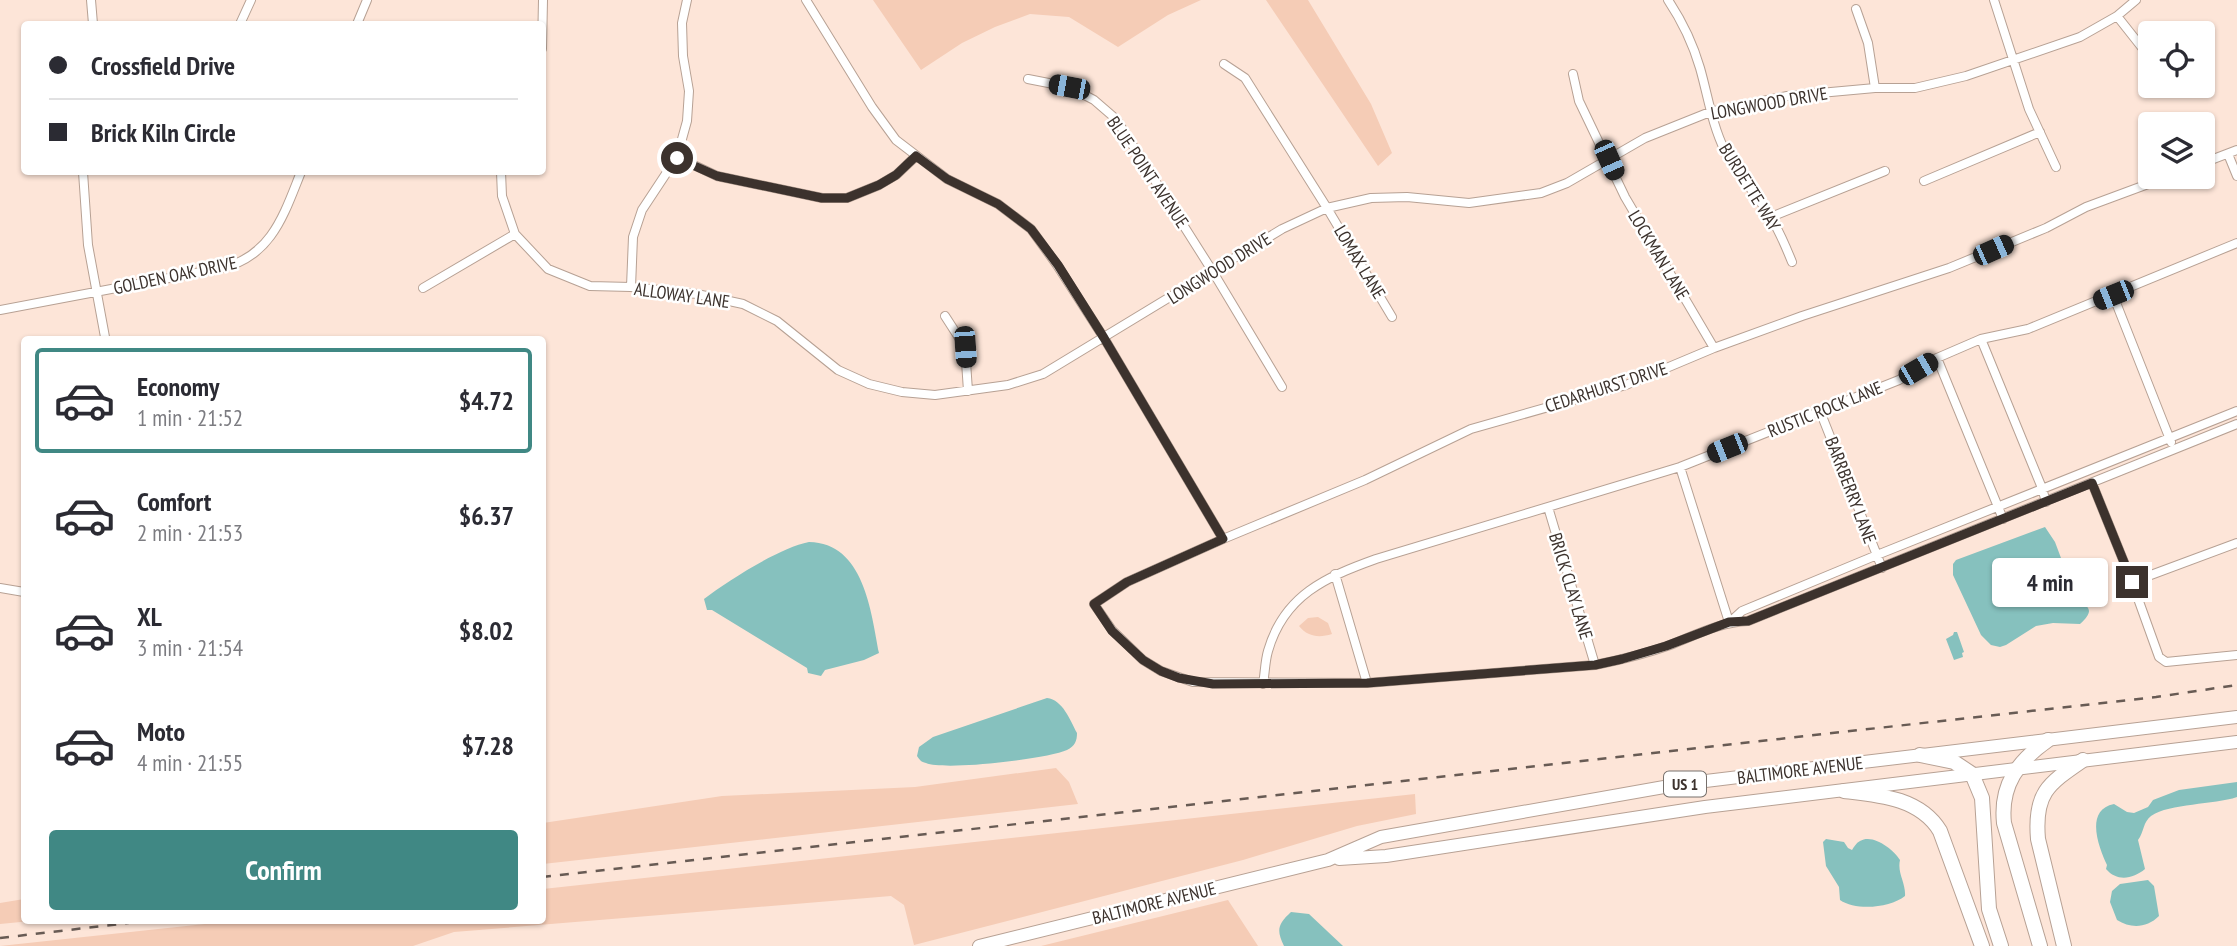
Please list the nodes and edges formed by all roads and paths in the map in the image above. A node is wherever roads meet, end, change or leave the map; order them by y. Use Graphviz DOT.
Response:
graph roads {
  1 [pos="91,0"];
  2 [pos="251,0"];
  3 [pos="367,0"];
  4 [pos="544,0"];
  5 [pos="687,0"];
  6 [pos="806,0"];
  7 [pos="1668,0"];
  8 [pos="1994,0"];
  9 [pos="2136,0"];
  10 [pos="1856,9"];
  11 [pos="2117,16"];
  12 [pos="93,21"];
  13 [pos="241,21"];
  14 [pos="358,21"];
  15 [pos="543,21"];
  16 [pos="2138,43"];
  17 [pos="2014,60"];
  18 [pos="1224,64"];
  19 [pos="1573,74"];
  20 [pos="1028,79"];
  21 [pos="1875,88"];
  22 [pos="1710,112"];
  23 [pos="2040,132"];
  24 [pos="2233,152"];
  25 [pos="916,156"];
  26 [pos="677,158"];
  27 [pos="2215,159"];
  28 [pos="1609,160"];
  29 [pos="2056,167"];
  30 [pos="1885,171"];
  31 [pos="83,175"];
  32 [pos="300,175"];
  33 [pos="501,175"];
  34 [pos="2237,176"];
  35 [pos="1924,181"];
  36 [pos="2138,188"];
  37 [pos="1327,208"];
  38 [pos="1771,217"];
  39 [pos="515,234"];
  40 [pos="2237,243"];
  41 [pos="1792,262"];
  42 [pos="1213,272"];
  43 [pos="423,288"];
  44 [pos="631,288"];
  45 [pos="96,292"];
  46 [pos="2113,295"];
  47 [pos="0,310"];
  48 [pos="945,316"];
  49 [pos="1392,317"];
  50 [pos="105,336"];
  51 [pos="1104,338"];
  52 [pos="1981,340"];
  53 [pos="1714,348"];
  54 [pos="1937,358"];
  55 [pos="1282,387"];
  56 [pos="968,391"];
  57 [pos="1820,411"];
  58 [pos="2237,411"];
  59 [pos="2237,424"];
  60 [pos="2169,438"];
  61 [pos="2175,450"];
  62 [pos="1680,467"];
  63 [pos="2092,483"];
  64 [pos="2042,488"];
  65 [pos="2046,502"];
  66 [pos="1998,506"];
  67 [pos="1548,507"];
  68 [pos="2003,519"];
  69 [pos="1223,539"];
  70 [pos="2237,543"];
  71 [pos="1877,555"];
  72 [pos="1882,568"];
  73 [pos="1335,574"];
  74 [pos="2132,582"];
  75 [pos="0,588"];
  76 [pos="21,592"];
  77 [pos="1729,622"];
  78 [pos="2237,655"];
  79 [pos="1595,665"];
  80 [pos="1367,683"];
  81 [pos="1264,684"];
  82 [pos="2237,717"];
  83 [pos="2048,740"];
  84 [pos="2237,742"];
  85 [pos="1920,755"];
  86 [pos="2083,760"];
  87 [pos="2018,769"];
  88 [pos="1972,774"];
  89 [pos="1844,791"];
  90 [pos="1328,860"];
  91 [pos="979,946"];
  92 [pos="1982,946"];
  93 [pos="2001,946"];
  94 [pos="2040,946"];
  95 [pos="2064,946"];
  1 -- 12 [label="street"];
  2 -- 13 [label="street"];
  3 -- 14 [label="street"];
  4 -- 15 [label="street"];
  5 -- 26 [label="street"];
  6 -- 25 [label="street"];
  7 -- 22 [label="street, BURDETTE WAY"];
  8 -- 17 [label="street"];
  9 -- 11 [label="street, LONGWOOD DRIVE"];
  10 -- 21 [label="street"];
  11 -- 16 [label="street"];
  11 -- 17 [label="street, LONGWOOD DRIVE"];
  17 -- 21 [label="street, LONGWOOD DRIVE"];
  17 -- 23 [label="street"];
  18 -- 37 [label="street, LOMAX LANE"];
  19 -- 28 [label="street, LOCKMAN LANE"];
  20 -- 42 [label="street, BLUE POINT AVENUE"];
  21 -- 22 [label="street, LONGWOOD DRIVE"];
  22 -- 28 [label="street, LONGWOOD DRIVE"];
  22 -- 38 [label="street, BURDETTE WAY"];
  23 -- 29 [label="street"];
  23 -- 35 [label="street"];
  24 -- 27 [label="street"];
  24 -- 34 [label="street"];
  25 -- 26 [label="street"];
  25 -- 51 [label="street"];
  26 -- 44 [label="street"];
  28 -- 37 [label="street, LONGWOOD DRIVE"];
  28 -- 53 [label="street, LOCKMAN LANE"];
  30 -- 38 [label="street"];
  31 -- 45 [label="street"];
  32 -- 45 [label="street, GOLDEN OAK DRIVE"];
  33 -- 39 [label="street, ALLOWAY LANE"];
  36 -- 53 [label="street, CEDARHURST DRIVE"];
  37 -- 42 [label="street, LONGWOOD DRIVE"];
  37 -- 49 [label="street, LOMAX LANE"];
  38 -- 41 [label="street, BURDETTE WAY"];
  39 -- 43 [label="street"];
  39 -- 44 [label="street, ALLOWAY LANE"];
  40 -- 46 [label="street, RUSTIC ROCK LANE"];
  42 -- 51 [label="street, LONGWOOD DRIVE"];
  42 -- 55 [label="street, BLUE POINT AVENUE"];
  44 -- 56 [label="street, ALLOWAY LANE"];
  45 -- 47 [label="street, GOLDEN OAK DRIVE"];
  45 -- 50 [label="street"];
  46 -- 52 [label="street, RUSTIC ROCK LANE"];
  46 -- 60 [label="street"];
  48 -- 56 [label="street"];
  51 -- 56 [label="street, ALLOWAY LANE"];
  51 -- 69 [label="street"];
  52 -- 54 [label="street, RUSTIC ROCK LANE"];
  52 -- 64 [label="street"];
  53 -- 69 [label="street, CEDARHURST DRIVE"];
  54 -- 57 [label="street, RUSTIC ROCK LANE"];
  54 -- 66 [label="street"];
  57 -- 62 [label="street, RUSTIC ROCK LANE"];
  57 -- 71 [label="street, BARRBERRY LANE"];
  58 -- 60 [label="street"];
  59 -- 61 [label="street"];
  60 -- 61 [label="street"];
  60 -- 64 [label="street"];
  61 -- 63 [label="street"];
  62 -- 67 [label="street, RUSTIC ROCK LANE"];
  62 -- 77 [label="street"];
  63 -- 65 [label="street"];
  63 -- 74 [label="street"];
  64 -- 65 [label="street"];
  64 -- 66 [label="street"];
  65 -- 68 [label="street"];
  66 -- 68 [label="street"];
  66 -- 71 [label="street"];
  67 -- 73 [label="street, RUSTIC ROCK LANE"];
  67 -- 79 [label="street, BRICK CLAY LANE"];
  68 -- 72 [label="street"];
  69 -- 81 [label="street, CEDARHURST DRIVE"];
  70 -- 74 [label="street"];
  71 -- 72 [label="street, BARRBERRY LANE"];
  71 -- 77 [label="street"];
  72 -- 77 [label="street"];
  73 -- 80 [label="street"];
  73 -- 81 [label="street, RUSTIC ROCK LANE"];
  74 -- 78 [label="street"];
  75 -- 76 [label="street"];
  77 -- 79 [label="street"];
  79 -- 80 [label="street"];
  80 -- 81 [label="street"];
  82 -- 83 [label="main road, BALTIMORE AVENUE / US 1"];
  83 -- 85 [label="main road, BALTIMORE AVENUE / US 1"];
  83 -- 87 [label="highway"];
  84 -- 86 [label="main road, BALTIMORE AVENUE / US 1"];
  85 -- 88 [label="highway"];
  85 -- 90 [label="main road, BALTIMORE AVENUE / US 1"];
  86 -- 87 [label="main road, BALTIMORE AVENUE / US 1"];
  86 -- 95 [label="highway"];
  87 -- 88 [label="main road, BALTIMORE AVENUE / US 1"];
  87 -- 94 [label="highway"];
  88 -- 89 [label="main road, BALTIMORE AVENUE / US 1"];
  88 -- 93 [label="highway"];
  89 -- 90 [label="main road, BALTIMORE AVENUE / US 1"];
  89 -- 92 [label="highway"];
  90 -- 91 [label="main road, BALTIMORE AVENUE / US 1"];
}
